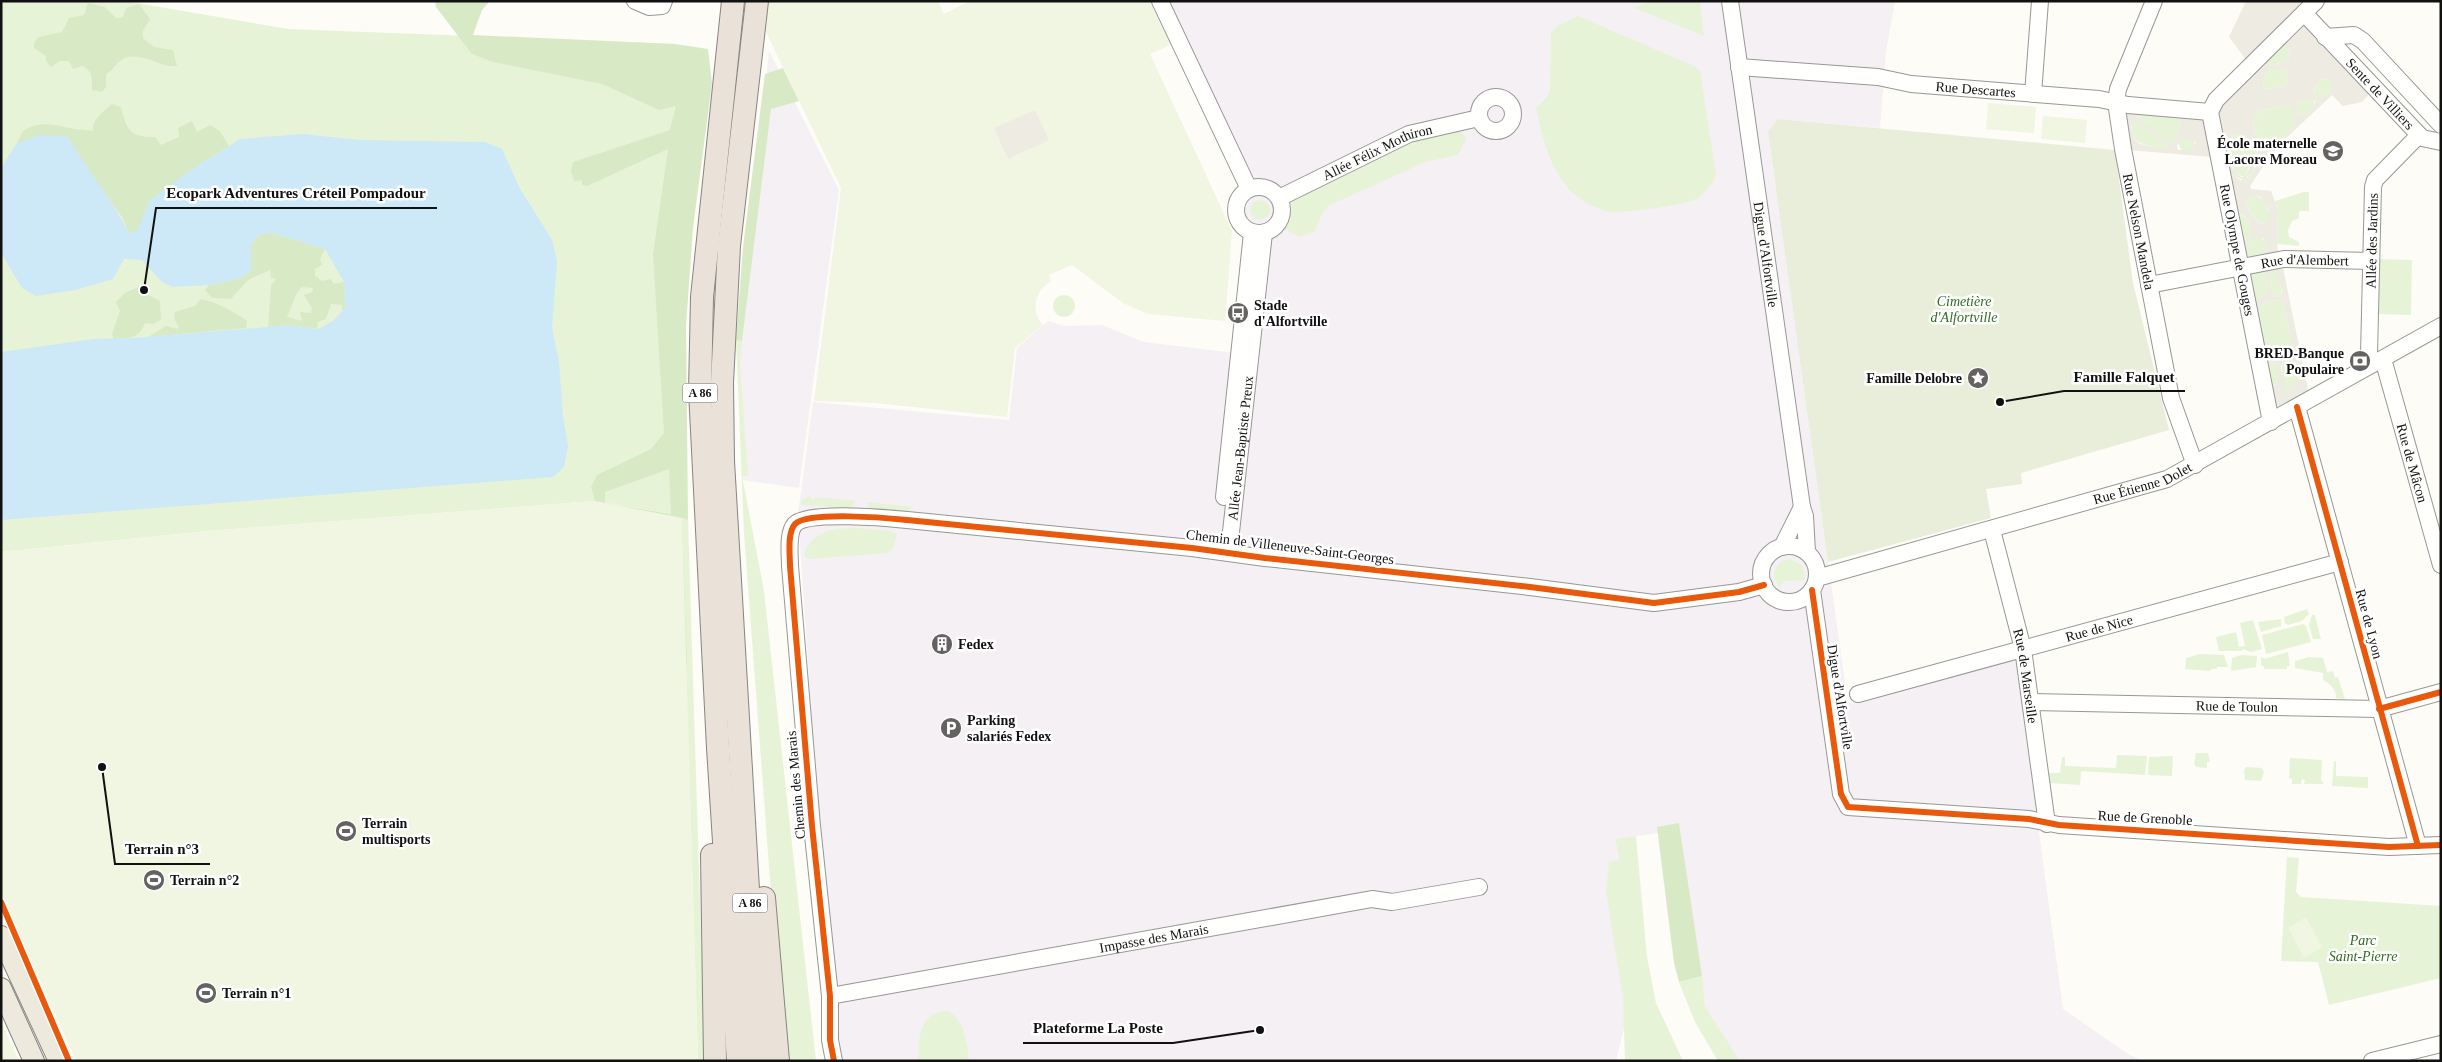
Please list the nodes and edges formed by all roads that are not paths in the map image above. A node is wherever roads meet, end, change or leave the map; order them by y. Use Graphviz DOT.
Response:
graph roads {
  1 [pos="635,1"];
  2 [pos="664,1"];
  3 [pos="733,1"];
  4 [pos="757,1"];
  5 [pos="1160,1"];
  6 [pos="1730,1"];
  7 [pos="2040,1"];
  8 [pos="2154,1"];
  9 [pos="2316,1"];
  10 [pos="2304,13"];
  11 [pos="2325,37"];
  12 [pos="1739,67"];
  13 [pos="2033,94"];
  14 [pos="2116,102"];
  15 [pos="2210,112"];
  16 [pos="1479,118"];
  17 [pos="2441,125"];
  18 [pos="2419,135"];
  19 [pos="2441,142"];
  20 [pos="1249,189"];
  21 [pos="1278,198"];
  22 [pos="1258,233"];
  23 [pos="2371,261"];
  24 [pos="2240,267"];
  25 [pos="2149,285"];
  26 [pos="2441,326"];
  27 [pos="2378,362"];
  28 [pos="2297,407"];
  29 [pos="2271,422"];
  30 [pos="2195,465"];
  31 [pos="1802,507"];
  32 [pos="810,518"];
  33 [pos="1992,530"];
  34 [pos="1782,547"];
  35 [pos="1223,552"];
  36 [pos="1807,552"];
  37 [pos="2340,562"];
  38 [pos="2441,566"];
  39 [pos="1815,584"];
  40 [pos="1764,585"];
  41 [pos="1797,601"];
  42 [pos="1816,624"];
  43 [pos="2023,649"];
  44 [pos="2441,692"];
  45 [pos="1858,694"];
  46 [pos="2031,702"];
  47 [pos="2379,709"];
  48 [pos="740,746"];
  49 [pos="718,748"];
  50 [pos="1848,807"];
  51 [pos="2047,824"];
  52 [pos="2441,845"];
  53 [pos="2418,846"];
  54 [pos="1479,887"];
  55 [pos="1,936"];
  56 [pos="1,988"];
  57 [pos="830,996"];
  58 [pos="830,1012"];
  59 [pos="2441,1044"];
  60 [pos="34,1061"];
  61 [pos="59,1061"];
  62 [pos="715,1061"];
  63 [pos="738,1061"];
  64 [pos="758,1061"];
  65 [pos="778,1061"];
  66 [pos="834,1061"];
  67 [pos="845,1061"];
  68 [pos="2372,1061"];
  1 -- 2 [label="street"];
  3 -- 49 [label="highway, A 86"];
  4 -- 48 [label="highway, A 86"];
  5 -- 20 [label="street"];
  6 -- 12 [label="street, Digue d'Alfortville"];
  7 -- 13 [label="street"];
  8 -- 14 [label="street, Rue Nelson Mandela"];
  9 -- 10 [label="street"];
  10 -- 11 [label="street, Sente de Villiers"];
  10 -- 15 [label="street"];
  11 -- 17 [label="street, Sente de Villiers"];
  11 -- 18 [label="street, Sente de Villiers"];
  12 -- 13 [label="street, Rue Descartes"];
  12 -- 31 [label="street, Digue d'Alfortville"];
  13 -- 14 [label="street, Rue Descartes"];
  14 -- 15 [label="street, Rue Descartes"];
  14 -- 25 [label="street, Rue Nelson Mandela"];
  15 -- 24 [label="street, Rue Olympe de Gouges"];
  16 -- 21 [label="street, Allée Félix Mothiron"];
  18 -- 19 [label="street, Sente de Villiers"];
  18 -- 23 [label="street, Allée des Jardins"];
  20 -- 21 [label="street"];
  20 -- 22 [label="street"];
  21 -- 22 [label="street"];
  22 -- 35 [label="street, Allée Jean-Baptiste Preux"];
  23 -- 24 [label="street, Rue d'Alembert"];
  23 -- 27 [label="street, Allée des Jardins"];
  24 -- 25 [label="street, Rue d'Alembert"];
  24 -- 29 [label="street, Rue Olympe de Gouges"];
  25 -- 30 [label="street, Rue Nelson Mandela"];
  26 -- 27 [label="street, Rue Étienne Dolet"];
  27 -- 28 [label="street, Rue Étienne Dolet"];
  27 -- 38 [label="street, Rue de Mâcon"];
  28 -- 29 [label="street, Rue Étienne Dolet"];
  28 -- 37 [label="street, Rue de Lyon"];
  29 -- 30 [label="street, Rue Étienne Dolet"];
  30 -- 33 [label="street, Rue Étienne Dolet"];
  31 -- 34 [label="street"];
  31 -- 36 [label="street, Digue d'Alfortville"];
  32 -- 35 [label="street, Chemin de Villeneuve-Saint-Georges"];
  32 -- 57 [label="street, Chemin des Marais"];
  33 -- 39 [label="street, Rue Étienne Dolet"];
  33 -- 43 [label="street, Rue de Marseille"];
  34 -- 36 [label="street"];
  34 -- 40 [label="street"];
  35 -- 40 [label="street, Chemin de Villeneuve-Saint-Georges"];
  36 -- 39 [label="street"];
  37 -- 43 [label="street, Rue de Nice"];
  37 -- 47 [label="street, Rue de Lyon"];
  39 -- 41 [label="street"];
  39 -- 42 [label="street, Digue d'Alfortville"];
  40 -- 41 [label="street"];
  41 -- 42 [label="street"];
  42 -- 50 [label="street, Digue d'Alfortville"];
  43 -- 45 [label="street, Rue de Nice"];
  43 -- 46 [label="street, Rue de Marseille"];
  44 -- 47 [label="street, Rue de Toulon"];
  46 -- 47 [label="street, Rue de Toulon"];
  46 -- 51 [label="street, Rue de Marseille"];
  47 -- 53 [label="street, Rue de Lyon"];
  48 -- 64 [label="highway, A 86"];
  48 -- 65 [label="highway"];
  49 -- 62 [label="highway"];
  49 -- 63 [label="highway, A 86"];
  50 -- 51 [label="street, Rue de Grenoble"];
  51 -- 53 [label="street, Rue de Grenoble"];
  52 -- 53 [label="street, Rue de Grenoble"];
  54 -- 57 [label="street, Impasse des Marais"];
  55 -- 61 [label="main road"];
  56 -- 60 [label="main road"];
  57 -- 58 [label="street, Chemin des Marais"];
  58 -- 66 [label="street, Chemin des Marais"];
  58 -- 67 [label="street, Chemin des Marais"];
  59 -- 68 [label="street"];
}
